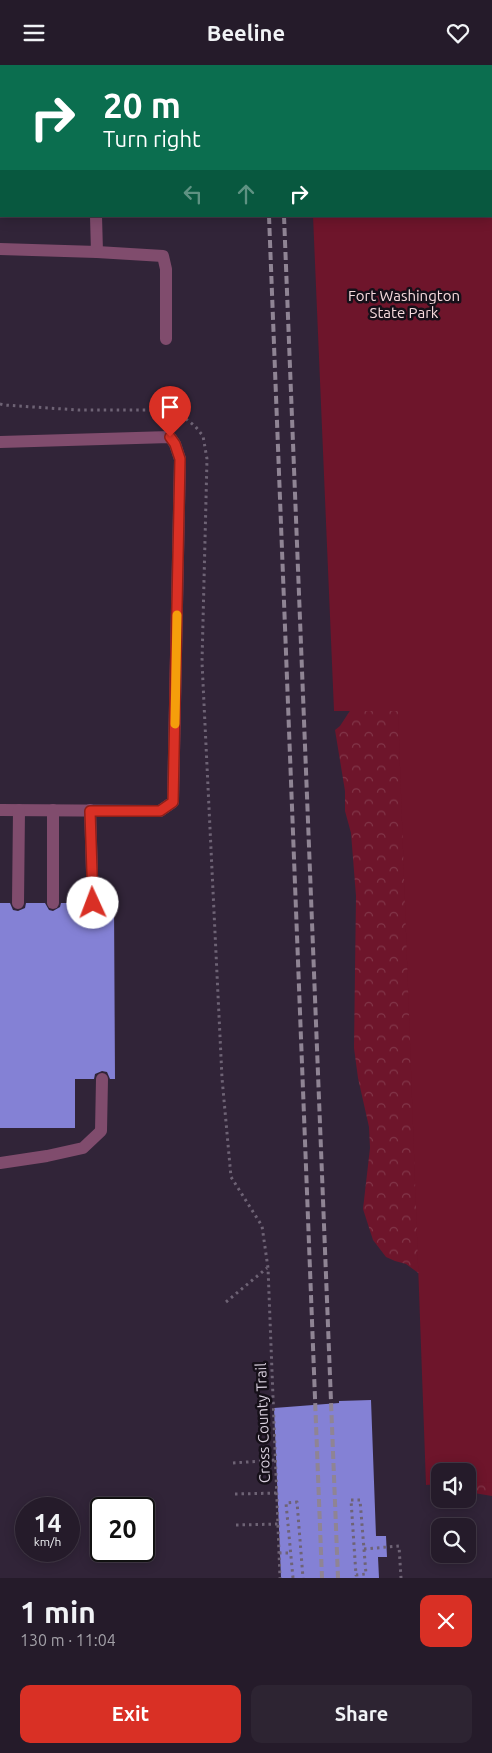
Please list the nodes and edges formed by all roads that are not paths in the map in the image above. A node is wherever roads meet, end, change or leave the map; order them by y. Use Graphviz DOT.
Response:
graph roads {
  1 [pos="96,217"];
  2 [pos="0,249"];
  3 [pos="97,252"];
  4 [pos="166,339"];
  5 [pos="0,442"];
  6 [pos="0,810"];
  7 [pos="19,810"];
  8 [pos="53,810"];
  9 [pos="90,811"];
  10 [pos="18,903"];
  11 [pos="53,903"];
  12 [pos="93,903"];
  13 [pos="102,1079"];
  14 [pos="0,1163"];
  1 -- 3 [label="lane"];
  2 -- 3 [label="lane"];
  3 -- 4 [label="lane"];
  5 -- 9 [label="lane"];
  6 -- 7 [label="lane"];
  7 -- 8 [label="lane"];
  7 -- 10 [label="lane"];
  8 -- 9 [label="lane"];
  8 -- 11 [label="lane"];
  9 -- 12 [label="lane"];
  13 -- 14 [label="lane"];
}
